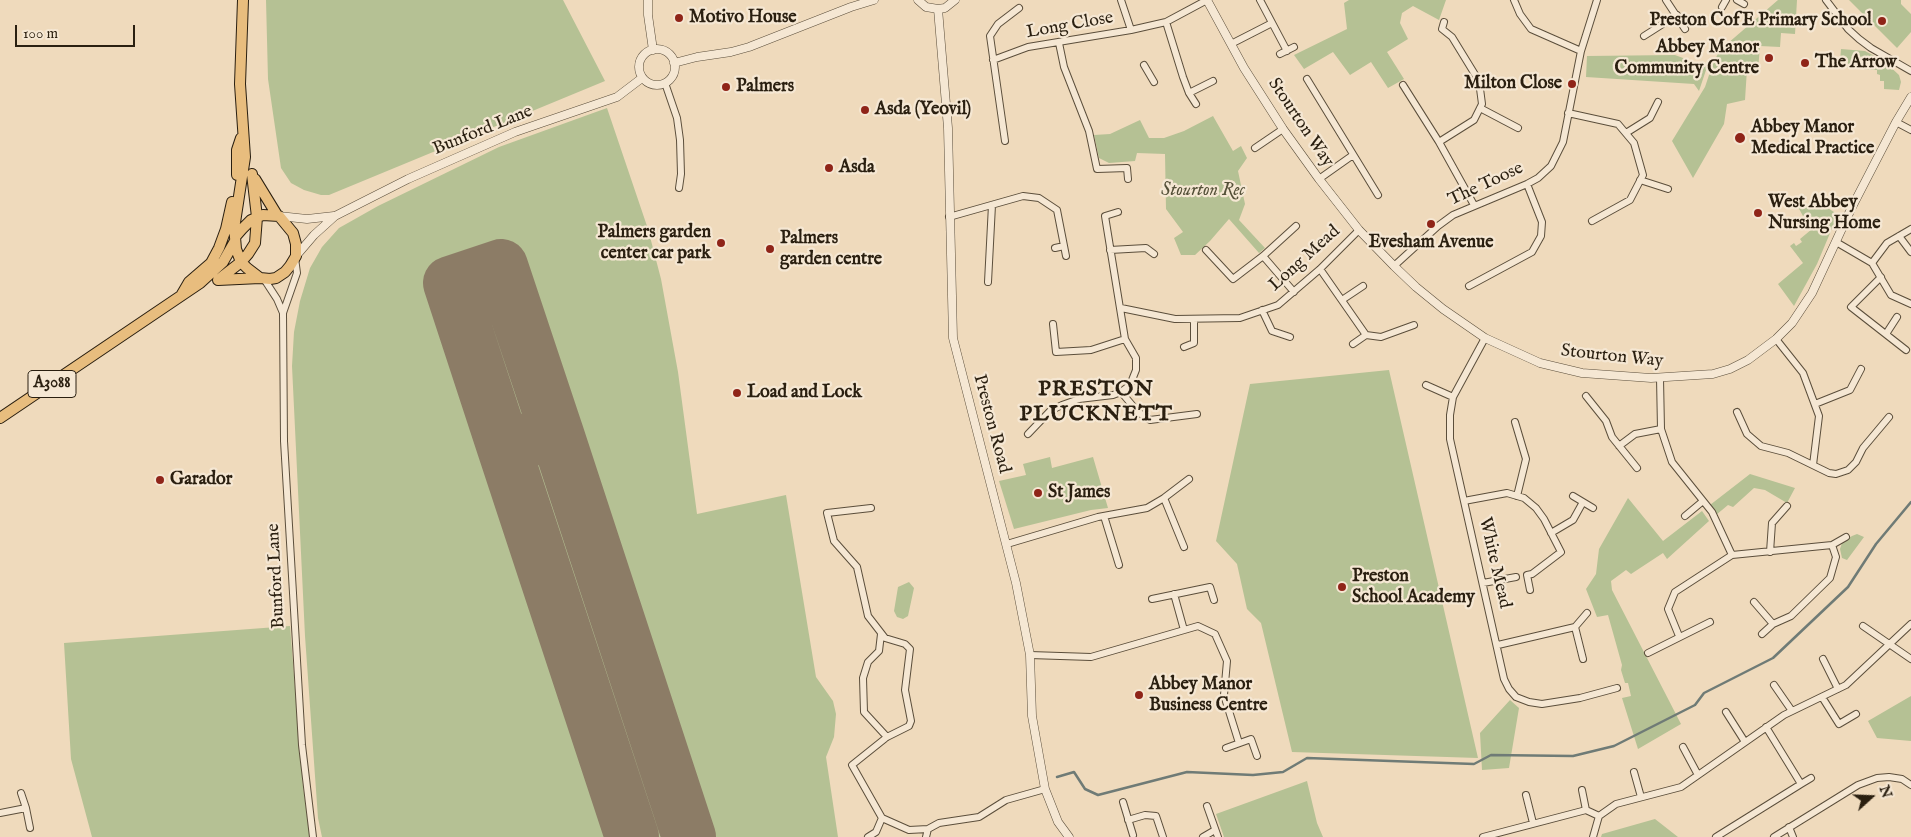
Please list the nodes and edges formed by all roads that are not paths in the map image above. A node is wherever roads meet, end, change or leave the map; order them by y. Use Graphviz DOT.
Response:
graph roads {
  1 [pos="243,0"];
  2 [pos="648,0"];
  3 [pos="874,0"];
  4 [pos="918,0"];
  5 [pos="955,0"];
  6 [pos="1121,0"];
  7 [pos="1207,0"];
  8 [pos="1260,0"];
  9 [pos="1514,0"];
  10 [pos="1597,0"];
  11 [pos="1666,0"];
  12 [pos="1726,0"];
  13 [pos="1737,0"];
  14 [pos="1826,0"];
  15 [pos="1744,4"];
  16 [pos="1722,6"];
  17 [pos="1019,8"];
  18 [pos="938,9"];
  19 [pos="1677,15"];
  20 [pos="1166,22"];
  21 [pos="1444,22"];
  22 [pos="1272,23"];
  23 [pos="1685,28"];
  24 [pos="1131,30"];
  25 [pos="1644,36"];
  26 [pos="1059,43"];
  27 [pos="1231,44"];
  28 [pos="1294,46"];
  29 [pos="653,50"];
  30 [pos="1287,51"];
  31 [pos="1581,51"];
  32 [pos="1280,54"];
  33 [pos="993,60"];
  34 [pos="674,63"];
  35 [pos="1144,65"];
  36 [pos="1911,71"];
  37 [pos="1314,76"];
  38 [pos="642,78"];
  39 [pos="1213,81"];
  40 [pos="1154,82"];
  41 [pos="665,83"];
  42 [pos="1403,86"];
  43 [pos="1190,93"];
  44 [pos="1911,97"];
  45 [pos="1658,102"];
  46 [pos="1196,104"];
  47 [pos="1480,108"];
  48 [pos="1568,113"];
  49 [pos="1896,122"];
  50 [pos="1518,128"];
  51 [pos="1283,129"];
  52 [pos="1911,130"];
  53 [pos="243,132"];
  54 [pos="1626,133"];
  55 [pos="1005,141"];
  56 [pos="1439,142"];
  57 [pos="1255,148"];
  58 [pos="1353,155"];
  59 [pos="245,157"];
  60 [pos="252,174"];
  61 [pos="1128,179"];
  62 [pos="1319,179"];
  63 [pos="1640,180"];
  64 [pos="1527,184"];
  65 [pos="680,188"];
  66 [pos="1668,189"];
  67 [pos="1378,195"];
  68 [pos="992,205"];
  69 [pos="1474,205"];
  70 [pos="1118,212"];
  71 [pos="278,216"];
  72 [pos="335,216"];
  73 [pos="257,217"];
  74 [pos="949,217"];
  75 [pos="1592,222"];
  76 [pos="1296,226"];
  77 [pos="1911,229"];
  78 [pos="1359,230"];
  79 [pos="1899,236"];
  80 [pos="235,239"];
  81 [pos="1836,242"];
  82 [pos="1064,246"];
  83 [pos="1055,248"];
  84 [pos="1110,250"];
  85 [pos="1206,250"];
  86 [pos="1911,252"];
  87 [pos="1154,254"];
  88 [pos="1066,256"];
  89 [pos="1263,256"];
  90 [pos="296,257"];
  91 [pos="241,262"];
  92 [pos="1872,263"];
  93 [pos="1394,266"];
  94 [pos="1320,269"];
  95 [pos="1880,277"];
  96 [pos="262,279"];
  97 [pos="218,280"];
  98 [pos="988,282"];
  99 [pos="200,283"];
  100 [pos="1363,286"];
  101 [pos="1470,286"];
  102 [pos="1294,292"];
  103 [pos="182,295"];
  104 [pos="1342,300"];
  105 [pos="1911,304"];
  106 [pos="1121,308"];
  107 [pos="1262,310"];
  108 [pos="283,313"];
  109 [pos="1897,317"];
  110 [pos="1194,319"];
  111 [pos="1053,324"];
  112 [pos="1414,325"];
  113 [pos="1886,334"];
  114 [pos="1366,335"];
  115 [pos="1290,337"];
  116 [pos="1125,338"];
  117 [pos="1485,338"];
  118 [pos="1776,339"];
  119 [pos="1353,344"];
  120 [pos="1184,347"];
  121 [pos="1906,350"];
  122 [pos="1861,369"];
  123 [pos="1660,378"];
  124 [pos="1426,385"];
  125 [pos="1121,392"];
  126 [pos="1586,396"];
  127 [pos="1453,397"];
  128 [pos="1815,404"];
  129 [pos="1737,412"];
  130 [pos="1197,414"];
  131 [pos="1889,417"];
  132 [pos="0,418"];
  133 [pos="1515,422"];
  134 [pos="1661,429"];
  135 [pos="1028,434"];
  136 [pos="1619,446"];
  137 [pos="1813,465"];
  138 [pos="1637,468"];
  139 [pos="1189,479"];
  140 [pos="1517,496"];
  141 [pos="1573,496"];
  142 [pos="1164,498"];
  143 [pos="1464,501"];
  144 [pos="1703,501"];
  145 [pos="1583,502"];
  146 [pos="1787,506"];
  147 [pos="871,508"];
  148 [pos="1593,508"];
  149 [pos="1104,516"];
  150 [pos="1685,516"];
  151 [pos="1551,533"];
  152 [pos="1846,537"];
  153 [pos="1008,544"];
  154 [pos="1832,545"];
  155 [pos="1184,547"];
  156 [pos="1770,552"];
  157 [pos="1732,555"];
  158 [pos="1119,565"];
  159 [pos="1522,576"];
  160 [pos="1483,583"];
  161 [pos="1530,590"];
  162 [pos="1174,594"];
  163 [pos="1152,599"];
  164 [pos="1214,600"];
  165 [pos="1754,602"];
  166 [pos="1588,613"];
  167 [pos="1710,622"];
  168 [pos="1773,624"];
  169 [pos="1911,624"];
  170 [pos="1863,626"];
  171 [pos="1575,627"];
  172 [pos="1184,630"];
  173 [pos="881,634"];
  174 [pos="1762,634"];
  175 [pos="1679,636"];
  176 [pos="1888,644"];
  177 [pos="1498,645"];
  178 [pos="1648,653"];
  179 [pos="1030,655"];
  180 [pos="1583,659"];
  181 [pos="1823,659"];
  182 [pos="1911,659"];
  183 [pos="1774,685"];
  184 [pos="1617,688"];
  185 [pos="1838,689"];
  186 [pos="1822,697"];
  187 [pos="1792,711"];
  188 [pos="1726,712"];
  189 [pos="1856,714"];
  190 [pos="1766,727"];
  191 [pos="888,737"];
  192 [pos="1745,742"];
  193 [pos="1239,744"];
  194 [pos="1684,747"];
  195 [pos="1226,748"];
  196 [pos="1257,756"];
  197 [pos="1634,772"];
  198 [pos="1698,775"];
  199 [pos="1811,778"];
  200 [pos="1801,784"];
  201 [pos="1911,785"];
  202 [pos="1045,789"];
  203 [pos="1582,790"];
  204 [pos="21,793"];
  205 [pos="1526,796"];
  206 [pos="1641,797"];
  207 [pos="1123,802"];
  208 [pos="1206,806"];
  209 [pos="26,808"];
  210 [pos="1586,810"];
  211 [pos="0,812"];
  212 [pos="1599,816"];
  213 [pos="882,818"];
  214 [pos="1128,820"];
  215 [pos="1533,823"];
  216 [pos="1789,827"];
  217 [pos="30,828"];
  218 [pos="928,829"];
  219 [pos="909,830"];
  220 [pos="1216,834"];
  221 [pos="1133,835"];
  222 [pos="313,837"];
  223 [pos="868,837"];
  224 [pos="916,837"];
  225 [pos="926,837"];
  226 [pos="1069,837"];
  227 [pos="1163,837"];
  228 [pos="1203,837"];
  229 [pos="1483,837"];
  230 [pos="1593,837"];
  231 [pos="1716,837"];
  232 [pos="1774,837"];
  233 [pos="1794,837"];
  1 -- 53 [label="highway, A3088"];
  2 -- 29 [label="street"];
  3 -- 34 [label="street"];
  4 -- 18 [label="street"];
  5 -- 18 [label="street"];
  6 -- 24 [label="street"];
  7 -- 20 [label="street, Long Close"];
  7 -- 27 [label="street, Stourton Way"];
  8 -- 22 [label="street"];
  9 -- 31 [label="street"];
  10 -- 31 [label="street, The Toose"];
  11 -- 19 [label="street"];
  12 -- 16 [label="street"];
  13 -- 15 [label="street"];
  14 -- 36 [label="street"];
  17 -- 33 [label="street, Long Close"];
  18 -- 74 [label="street, Preston Road"];
  19 -- 23 [label="street"];
  19 -- 25 [label="street"];
  20 -- 24 [label="street, Long Close"];
  20 -- 43 [label="street"];
  21 -- 47 [label="street"];
  22 -- 27 [label="street"];
  22 -- 30 [label="street"];
  24 -- 26 [label="street, Long Close"];
  26 -- 33 [label="street, Long Close"];
  26 -- 61 [label="street"];
  27 -- 51 [label="street, Stourton Way"];
  28 -- 30 [label="street"];
  29 -- 34 [label="street"];
  29 -- 38 [label="street"];
  30 -- 32 [label="street"];
  31 -- 48 [label="street, The Toose"];
  33 -- 55 [label="street, Long Close"];
  34 -- 41 [label="street"];
  35 -- 40 [label="street"];
  37 -- 58 [label="street"];
  38 -- 41 [label="street"];
  38 -- 72 [label="street, Bunford Lane"];
  39 -- 43 [label="street"];
  41 -- 65 [label="street"];
  42 -- 56 [label="street"];
  43 -- 46 [label="street"];
  44 -- 49 [label="street, Stourton Way"];
  45 -- 54 [label="street"];
  47 -- 50 [label="street"];
  47 -- 56 [label="street"];
  48 -- 54 [label="street"];
  48 -- 64 [label="street, The Toose"];
  49 -- 52 [label="street"];
  49 -- 81 [label="street, Stourton Way"];
  51 -- 57 [label="street"];
  51 -- 62 [label="street, Stourton Way"];
  53 -- 59 [label="highway, A3088"];
  53 -- 103 [label="highway"];
  54 -- 63 [label="street"];
  56 -- 69 [label="street"];
  58 -- 62 [label="street"];
  58 -- 67 [label="street"];
  59 -- 60 [label="highway, A3088"];
  59 -- 80 [label="highway, A3088"];
  60 -- 71 [label="highway, A3088"];
  60 -- 73 [label="highway, A3088"];
  62 -- 78 [label="street, Stourton Way"];
  63 -- 66 [label="street"];
  63 -- 75 [label="street"];
  64 -- 69 [label="street, The Toose"];
  64 -- 101 [label="street"];
  68 -- 74 [label="street"];
  68 -- 82 [label="street"];
  68 -- 98 [label="street"];
  69 -- 93 [label="street, The Toose"];
  70 -- 84 [label="street"];
  71 -- 72 [label="street, Bunford Lane"];
  71 -- 73 [label="highway"];
  71 -- 90 [label="highway"];
  72 -- 90 [label="street, Bunford Lane"];
  73 -- 80 [label="highway"];
  73 -- 91 [label="highway, A3088"];
  74 -- 153 [label="street, Preston Road"];
  76 -- 89 [label="street"];
  77 -- 79 [label="street"];
  78 -- 93 [label="street, Stourton Way"];
  78 -- 94 [label="street, Long Mead"];
  79 -- 86 [label="street"];
  79 -- 92 [label="street"];
  80 -- 91 [label="highway"];
  80 -- 99 [label="highway, A3088"];
  81 -- 92 [label="street"];
  81 -- 118 [label="street, Stourton Way"];
  82 -- 83 [label="street"];
  82 -- 88 [label="street"];
  84 -- 87 [label="street"];
  84 -- 106 [label="street"];
  85 -- 89 [label="street"];
  89 -- 102 [label="street"];
  90 -- 96 [label="highway"];
  90 -- 108 [label="street, Bunford Lane"];
  91 -- 96 [label="highway"];
  91 -- 97 [label="highway, A3088"];
  92 -- 95 [label="street"];
  93 -- 117 [label="street, Stourton Way"];
  94 -- 102 [label="street, Long Mead"];
  94 -- 104 [label="street"];
  95 -- 105 [label="street"];
  95 -- 113 [label="street"];
  96 -- 97 [label="highway, A3088"];
  96 -- 108 [label="street, Bunford Lane"];
  97 -- 99 [label="highway, A3088"];
  99 -- 103 [label="highway, A3088"];
  100 -- 104 [label="street"];
  102 -- 107 [label="street, Long Mead"];
  103 -- 132 [label="highway, A3088"];
  104 -- 114 [label="street"];
  106 -- 110 [label="street, Long Mead"];
  106 -- 116 [label="street"];
  107 -- 110 [label="street, Long Mead"];
  107 -- 115 [label="street"];
  108 -- 222 [label="street, Bunford Lane"];
  109 -- 113 [label="street"];
  110 -- 120 [label="street"];
  111 -- 116 [label="street"];
  112 -- 114 [label="street"];
  113 -- 121 [label="street"];
  114 -- 119 [label="street"];
  116 -- 125 [label="street"];
  117 -- 123 [label="street, Stourton Way"];
  117 -- 127 [label="street, White Mead"];
  118 -- 123 [label="street, Stourton Way"];
  118 -- 128 [label="street"];
  122 -- 128 [label="street"];
  123 -- 134 [label="street"];
  124 -- 127 [label="street"];
  125 -- 130 [label="street"];
  125 -- 135 [label="street"];
  126 -- 136 [label="street"];
  127 -- 143 [label="street, White Mead"];
  128 -- 137 [label="street"];
  129 -- 137 [label="street"];
  131 -- 137 [label="street"];
  133 -- 140 [label="street"];
  134 -- 136 [label="street"];
  134 -- 144 [label="street"];
  136 -- 138 [label="street"];
  139 -- 142 [label="street"];
  140 -- 143 [label="street"];
  140 -- 151 [label="street"];
  141 -- 145 [label="street"];
  142 -- 149 [label="street"];
  142 -- 155 [label="street"];
  143 -- 160 [label="street, White Mead"];
  144 -- 150 [label="street"];
  144 -- 157 [label="street"];
  145 -- 148 [label="street"];
  145 -- 151 [label="street"];
  146 -- 156 [label="street"];
  147 -- 173 [label="street"];
  149 -- 153 [label="street"];
  149 -- 158 [label="street"];
  151 -- 159 [label="street"];
  152 -- 154 [label="street"];
  153 -- 179 [label="street, Preston Road"];
  154 -- 156 [label="street"];
  154 -- 168 [label="street"];
  156 -- 157 [label="street"];
  157 -- 175 [label="street"];
  159 -- 160 [label="street"];
  159 -- 161 [label="street"];
  160 -- 177 [label="street, White Mead"];
  162 -- 163 [label="street"];
  162 -- 164 [label="street"];
  162 -- 172 [label="street"];
  165 -- 168 [label="street"];
  166 -- 171 [label="street"];
  167 -- 175 [label="street"];
  168 -- 174 [label="street"];
  169 -- 176 [label="street"];
  170 -- 176 [label="street"];
  171 -- 177 [label="street"];
  171 -- 180 [label="street"];
  172 -- 179 [label="street"];
  172 -- 193 [label="street"];
  173 -- 191 [label="street"];
  173 -- 191 [label="street"];
  175 -- 178 [label="street"];
  176 -- 182 [label="street"];
  176 -- 185 [label="street"];
  177 -- 184 [label="street, White Mead"];
  179 -- 202 [label="street, Preston Road"];
  181 -- 185 [label="street"];
  183 -- 187 [label="street"];
  185 -- 186 [label="street"];
  186 -- 187 [label="street"];
  186 -- 189 [label="street"];
  187 -- 190 [label="street"];
  188 -- 192 [label="street"];
  190 -- 192 [label="street"];
  190 -- 200 [label="street"];
  191 -- 213 [label="street"];
  192 -- 198 [label="street"];
  193 -- 195 [label="street"];
  193 -- 196 [label="street"];
  194 -- 198 [label="street"];
  197 -- 206 [label="street"];
  198 -- 206 [label="street"];
  199 -- 200 [label="street"];
  200 -- 231 [label="street"];
  201 -- 216 [label="street"];
  202 -- 218 [label="street"];
  202 -- 226 [label="street, Preston Road"];
  203 -- 210 [label="street"];
  204 -- 209 [label="street"];
  205 -- 215 [label="street"];
  206 -- 212 [label="street"];
  207 -- 214 [label="street"];
  208 -- 220 [label="street"];
  209 -- 211 [label="street"];
  209 -- 217 [label="street"];
  210 -- 212 [label="street"];
  210 -- 215 [label="street"];
  212 -- 230 [label="street"];
  213 -- 219 [label="street"];
  213 -- 223 [label="street"];
  214 -- 221 [label="street"];
  214 -- 227 [label="street"];
  215 -- 229 [label="street"];
  216 -- 232 [label="street"];
  216 -- 233 [label="street"];
  218 -- 219 [label="street"];
  218 -- 225 [label="street"];
  219 -- 224 [label="street"];
  220 -- 228 [label="street"];
}
